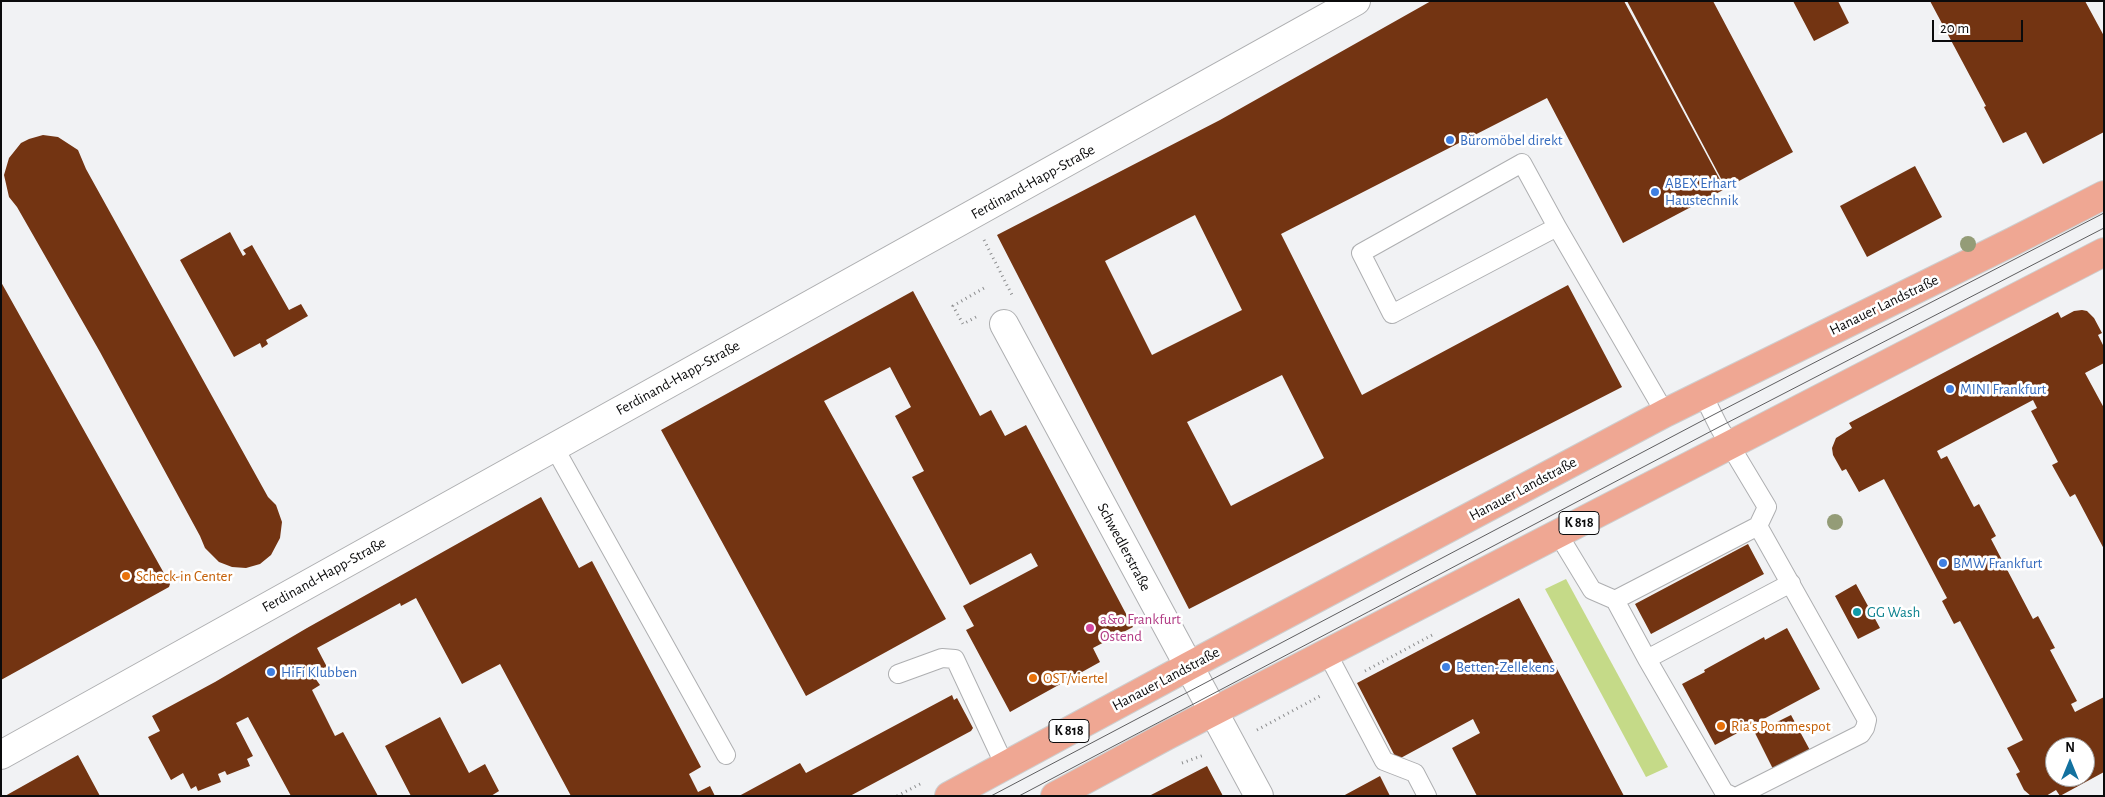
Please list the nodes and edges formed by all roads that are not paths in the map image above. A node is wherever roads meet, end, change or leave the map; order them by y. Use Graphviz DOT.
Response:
graph roads {
  1 [pos="1356,1"];
  2 [pos="2104,195"];
  3 [pos="1557,227"];
  4 [pos="2104,252"];
  5 [pos="1004,324"];
  6 [pos="1703,395"];
  7 [pos="1666,413"];
  8 [pos="1731,444"];
  9 [pos="554,447"];
  10 [pos="1758,526"];
  11 [pos="1558,534"];
  12 [pos="1791,583"];
  13 [pos="1615,600"];
  14 [pos="1327,653"];
  15 [pos="1647,659"];
  16 [pos="1189,666"];
  17 [pos="898,674"];
  18 [pos="1213,712"];
  19 [pos="1,755"];
  20 [pos="726,755"];
  21 [pos="1005,766"];
  22 [pos="950,796"];
  23 [pos="1055,796"];
  24 [pos="1259,796"];
  25 [pos="1427,796"];
  26 [pos="1732,796"];
  27 [pos="1738,796"];
  1 -- 9 [label="street, Ferdinand-Happ-Straße"];
  2 -- 6 [label="main road, Hanauer Landstraße / K 818"];
  3 -- 3 [label="lane"];
  3 -- 7 [label="lane"];
  4 -- 8 [label="main road, K 818"];
  5 -- 16 [label="street, Schwedlerstraße"];
  6 -- 7 [label="main road, Hanauer Landstraße / K 818"];
  6 -- 8 [label="lane"];
  7 -- 16 [label="main road, Hanauer Landstraße / K 818"];
  8 -- 10 [label="lane"];
  8 -- 11 [label="main road, K 818"];
  9 -- 19 [label="street, Ferdinand-Happ-Straße"];
  9 -- 20 [label="lane"];
  10 -- 12 [label="lane"];
  10 -- 13 [label="lane"];
  11 -- 13 [label="lane"];
  11 -- 14 [label="main road, K 818"];
  12 -- 15 [label="lane"];
  12 -- 27 [label="lane"];
  13 -- 15 [label="lane"];
  14 -- 18 [label="main road, K 818"];
  14 -- 25 [label="lane"];
  15 -- 26 [label="lane"];
  16 -- 18 [label="street, Schwedlerstraße"];
  16 -- 21 [label="main road, Hanauer Landstraße / K 818"];
  17 -- 21 [label="lane"];
  18 -- 23 [label="main road, K 818"];
  18 -- 24 [label="street, Schwedlerstraße"];
  21 -- 22 [label="main road, Hanauer Landstraße / K 818"];
}
